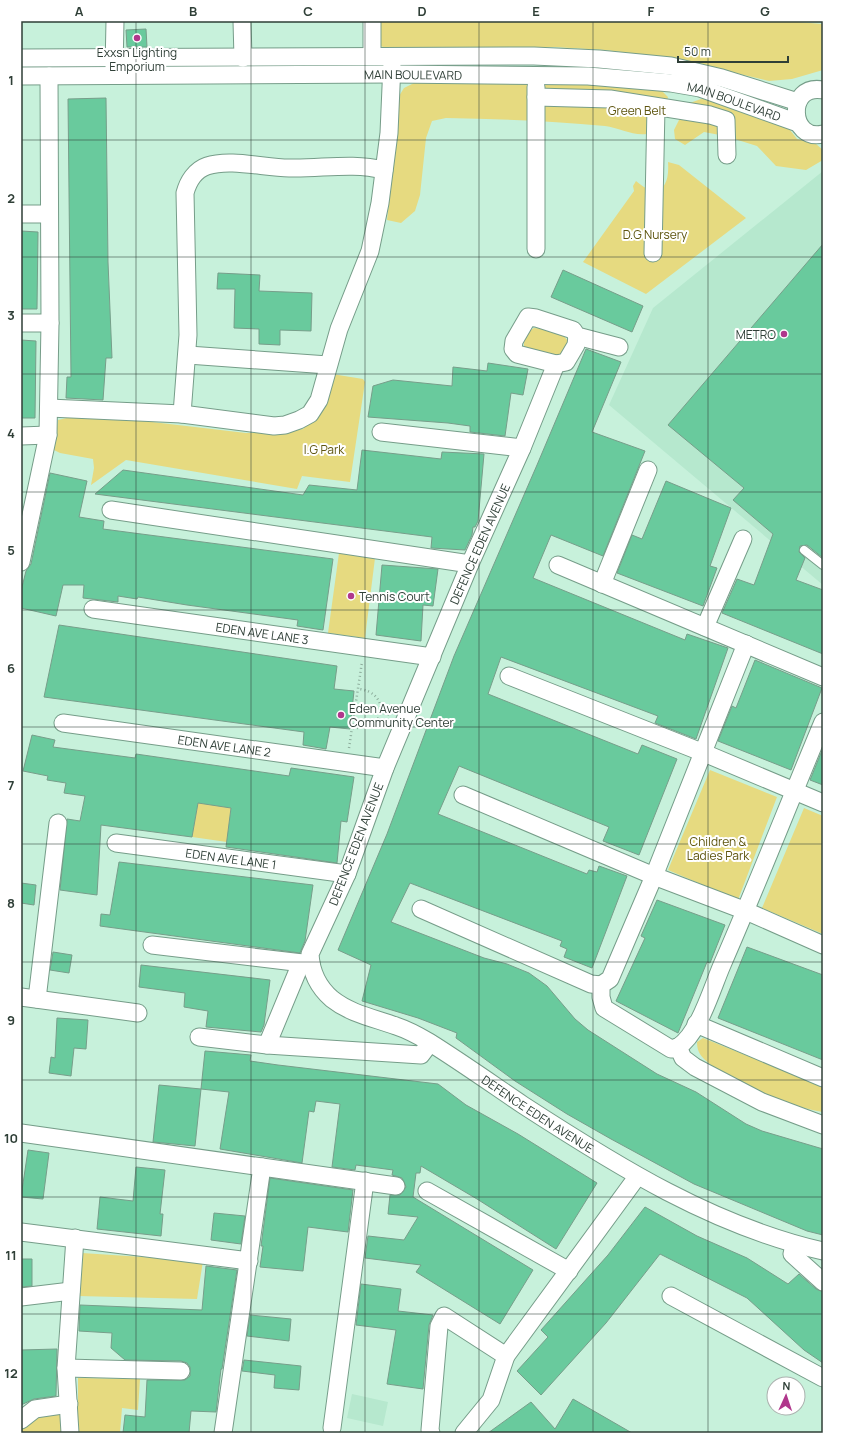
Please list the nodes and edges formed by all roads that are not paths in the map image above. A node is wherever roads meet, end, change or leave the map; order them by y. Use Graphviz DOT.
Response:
graph roads {
  1 [pos="115,21"];
  2 [pos="242,21"];
  3 [pos="372,21"];
  4 [pos="372,56"];
  5 [pos="392,56"];
  6 [pos="115,57"];
  7 [pos="21,58"];
  8 [pos="243,58"];
  9 [pos="392,74"];
  10 [pos="537,74"];
  11 [pos="114,75"];
  12 [pos="21,76"];
  13 [pos="49,76"];
  14 [pos="688,77"];
  15 [pos="823,90"];
  16 [pos="536,96"];
  17 [pos="798,102"];
  18 [pos="656,106"];
  19 [pos="680,110"];
  20 [pos="798,122"];
  21 [pos="823,134"];
  22 [pos="727,156"];
  23 [pos="384,170"];
  24 [pos="21,214"];
  25 [pos="49,214"];
  26 [pos="536,249"];
  27 [pos="653,253"];
  28 [pos="21,323"];
  29 [pos="50,323"];
  30 [pos="577,336"];
  31 [pos="618,347"];
  32 [pos="188,355"];
  33 [pos="556,364"];
  34 [pos="328,365"];
  35 [pos="49,408"];
  36 [pos="182,414"];
  37 [pos="381,432"];
  38 [pos="48,435"];
  39 [pos="21,436"];
  40 [pos="522,448"];
  41 [pos="648,470"];
  42 [pos="111,510"];
  43 [pos="742,539"];
  44 [pos="23,545"];
  45 [pos="804,550"];
  46 [pos="21,562"];
  47 [pos="470,564"];
  48 [pos="558,565"];
  49 [pos="823,565"];
  50 [pos="602,584"];
  51 [pos="93,609"];
  52 [pos="705,627"];
  53 [pos="746,644"];
  54 [pos="432,657"];
  55 [pos="509,676"];
  56 [pos="823,677"];
  57 [pos="823,722"];
  58 [pos="63,723"];
  59 [pos="704,753"];
  60 [pos="385,768"];
  61 [pos="794,791"];
  62 [pos="463,795"];
  63 [pos="823,803"];
  64 [pos="58,823"];
  65 [pos="116,843"];
  66 [pos="347,874"];
  67 [pos="654,876"];
  68 [pos="421,909"];
  69 [pos="746,911"];
  70 [pos="152,945"];
  71 [pos="823,945"];
  72 [pos="306,964"];
  73 [pos="601,985"];
  74 [pos="29,998"];
  75 [pos="138,1013"];
  76 [pos="696,1024"];
  77 [pos="200,1037"];
  78 [pos="430,1043"];
  79 [pos="267,1045"];
  80 [pos="678,1047"];
  81 [pos="823,1078"];
  82 [pos="823,1125"];
  83 [pos="21,1133"];
  84 [pos="262,1167"];
  85 [pos="637,1177"];
  86 [pos="365,1181"];
  87 [pos="396,1186"];
  88 [pos="427,1191"];
  89 [pos="21,1232"];
  90 [pos="75,1238"];
  91 [pos="794,1245"];
  92 [pos="823,1251"];
  93 [pos="248,1261"];
  94 [pos="569,1271"];
  95 [pos="823,1282"];
  96 [pos="71,1291"];
  97 [pos="671,1296"];
  98 [pos="21,1297"];
  99 [pos="506,1356"];
  100 [pos="66,1368"];
  101 [pos="181,1371"];
  102 [pos="823,1378"];
  103 [pos="69,1404"];
  104 [pos="21,1420"];
  105 [pos="332,1428"];
  106 [pos="70,1433"];
  107 [pos="223,1433"];
  108 [pos="431,1433"];
  109 [pos="464,1433"];
  1 -- 6 [label="street"];
  2 -- 8 [label="street"];
  3 -- 4 [label="street"];
  4 -- 5 [label="street, MAIN BOULEVARD"];
  4 -- 8 [label="street, MAIN BOULEVARD"];
  5 -- 9 [label="street"];
  5 -- 14 [label="street, MAIN BOULEVARD"];
  6 -- 7 [label="street, MAIN BOULEVARD"];
  6 -- 8 [label="street, MAIN BOULEVARD"];
  6 -- 11 [label="street"];
  9 -- 10 [label="street, MAIN BOULEVARD"];
  9 -- 11 [label="street, MAIN BOULEVARD"];
  9 -- 23 [label="street"];
  10 -- 14 [label="street, MAIN BOULEVARD"];
  10 -- 16 [label="street"];
  11 -- 13 [label="street, MAIN BOULEVARD"];
  12 -- 13 [label="street, MAIN BOULEVARD"];
  13 -- 25 [label="street"];
  14 -- 17 [label="street, MAIN BOULEVARD"];
  14 -- 19 [label="street"];
  14 -- 20 [label="street, MAIN BOULEVARD"];
  15 -- 17 [label="street"];
  16 -- 18 [label="street"];
  16 -- 26 [label="street"];
  17 -- 20 [label="street"];
  18 -- 19 [label="street"];
  18 -- 27 [label="street"];
  19 -- 22 [label="street"];
  20 -- 21 [label="street, MAIN BOULEVARD"];
  23 -- 32 [label="street"];
  23 -- 34 [label="street"];
  24 -- 25 [label="street"];
  25 -- 29 [label="street"];
  28 -- 29 [label="street"];
  29 -- 35 [label="street"];
  30 -- 31 [label="street"];
  30 -- 33 [label="street"];
  30 -- 33 [label="street"];
  32 -- 34 [label="street"];
  32 -- 36 [label="street"];
  33 -- 40 [label="street, DEFENCE EDEN AVENUE"];
  34 -- 36 [label="street"];
  35 -- 36 [label="street"];
  35 -- 38 [label="street"];
  37 -- 40 [label="street"];
  38 -- 39 [label="street"];
  38 -- 44 [label="street"];
  40 -- 47 [label="street, DEFENCE EDEN AVENUE"];
  41 -- 50 [label="street"];
  42 -- 47 [label="street"];
  43 -- 52 [label="street"];
  44 -- 46 [label="street"];
  45 -- 49 [label="lane"];
  47 -- 54 [label="street, DEFENCE EDEN AVENUE"];
  48 -- 50 [label="street"];
  50 -- 52 [label="street"];
  51 -- 54 [label="street, EDEN AVE LANE 3"];
  52 -- 53 [label="street"];
  53 -- 56 [label="street"];
  53 -- 59 [label="street"];
  54 -- 60 [label="street, DEFENCE EDEN AVENUE"];
  55 -- 59 [label="street"];
  57 -- 61 [label="street"];
  58 -- 60 [label="street, EDEN AVE LANE 2"];
  59 -- 61 [label="street"];
  59 -- 67 [label="street"];
  60 -- 66 [label="street, DEFENCE EDEN AVENUE"];
  61 -- 63 [label="street"];
  61 -- 69 [label="street"];
  62 -- 67 [label="street"];
  64 -- 74 [label="street"];
  65 -- 66 [label="street, EDEN AVE LANE 1"];
  66 -- 72 [label="street, DEFENCE EDEN AVENUE"];
  67 -- 69 [label="street"];
  67 -- 73 [label="street"];
  68 -- 73 [label="street"];
  69 -- 71 [label="street"];
  69 -- 76 [label="street"];
  70 -- 72 [label="street"];
  72 -- 78 [label="street, DEFENCE EDEN AVENUE"];
  72 -- 79 [label="street"];
  73 -- 80 [label="street"];
  74 -- 75 [label="street"];
  76 -- 80 [label="street"];
  76 -- 81 [label="street"];
  77 -- 79 [label="street"];
  78 -- 79 [label="street"];
  78 -- 85 [label="street, DEFENCE EDEN AVENUE"];
  80 -- 82 [label="street"];
  83 -- 84 [label="street"];
  84 -- 86 [label="street"];
  84 -- 93 [label="street"];
  85 -- 91 [label="street, DEFENCE EDEN AVENUE"];
  85 -- 94 [label="street"];
  86 -- 87 [label="street"];
  86 -- 105 [label="street"];
  88 -- 94 [label="street"];
  89 -- 90 [label="street"];
  90 -- 93 [label="street"];
  90 -- 96 [label="street"];
  91 -- 92 [label="street, DEFENCE EDEN AVENUE"];
  91 -- 95 [label="street"];
  93 -- 107 [label="street"];
  94 -- 99 [label="street"];
  96 -- 98 [label="street"];
  96 -- 100 [label="street"];
  97 -- 102 [label="street"];
  99 -- 108 [label="street"];
  99 -- 109 [label="street"];
  100 -- 101 [label="street"];
  100 -- 103 [label="street"];
  103 -- 104 [label="street"];
  103 -- 106 [label="street"];
}
